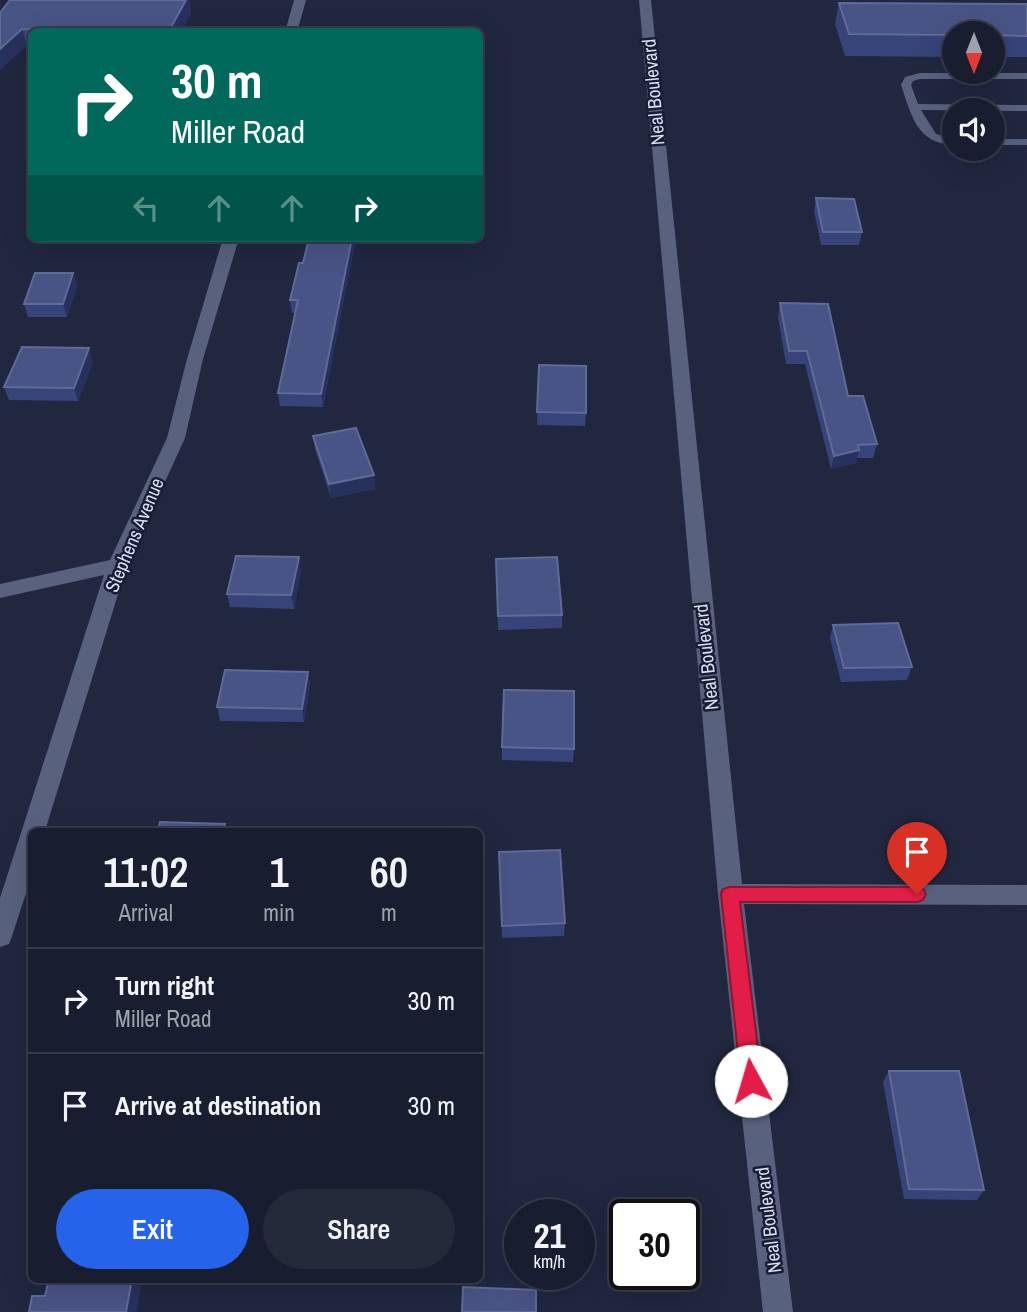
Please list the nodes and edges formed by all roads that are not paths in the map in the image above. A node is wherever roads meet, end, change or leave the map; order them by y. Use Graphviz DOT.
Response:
graph roads {
  1 [pos="300,0"];
  2 [pos="645,0"];
  3 [pos="292,28"];
  4 [pos="1027,76"];
  5 [pos="914,107"];
  6 [pos="1027,108"];
  7 [pos="942,140"];
  8 [pos="1005,142"];
  9 [pos="1027,142"];
  10 [pos="230,242"];
  11 [pos="117,565"];
  12 [pos="0,591"];
  13 [pos="34,828"];
  14 [pos="28,847"];
  15 [pos="730,894"];
  16 [pos="1027,895"];
  17 [pos="0,936"];
  18 [pos="778,1312"];
  1 -- 3 [label="street"];
  2 -- 15 [label="street, Neal Boulevard"];
  4 -- 5 [label="lane"];
  5 -- 6 [label="lane"];
  5 -- 7 [label="lane"];
  8 -- 9 [label="lane"];
  10 -- 11 [label="street, Stephens Avenue"];
  11 -- 12 [label="street"];
  11 -- 13 [label="street, Stephens Avenue"];
  14 -- 17 [label="street, Stephens Avenue"];
  15 -- 16 [label="street"];
  15 -- 18 [label="street, Neal Boulevard"];
}
